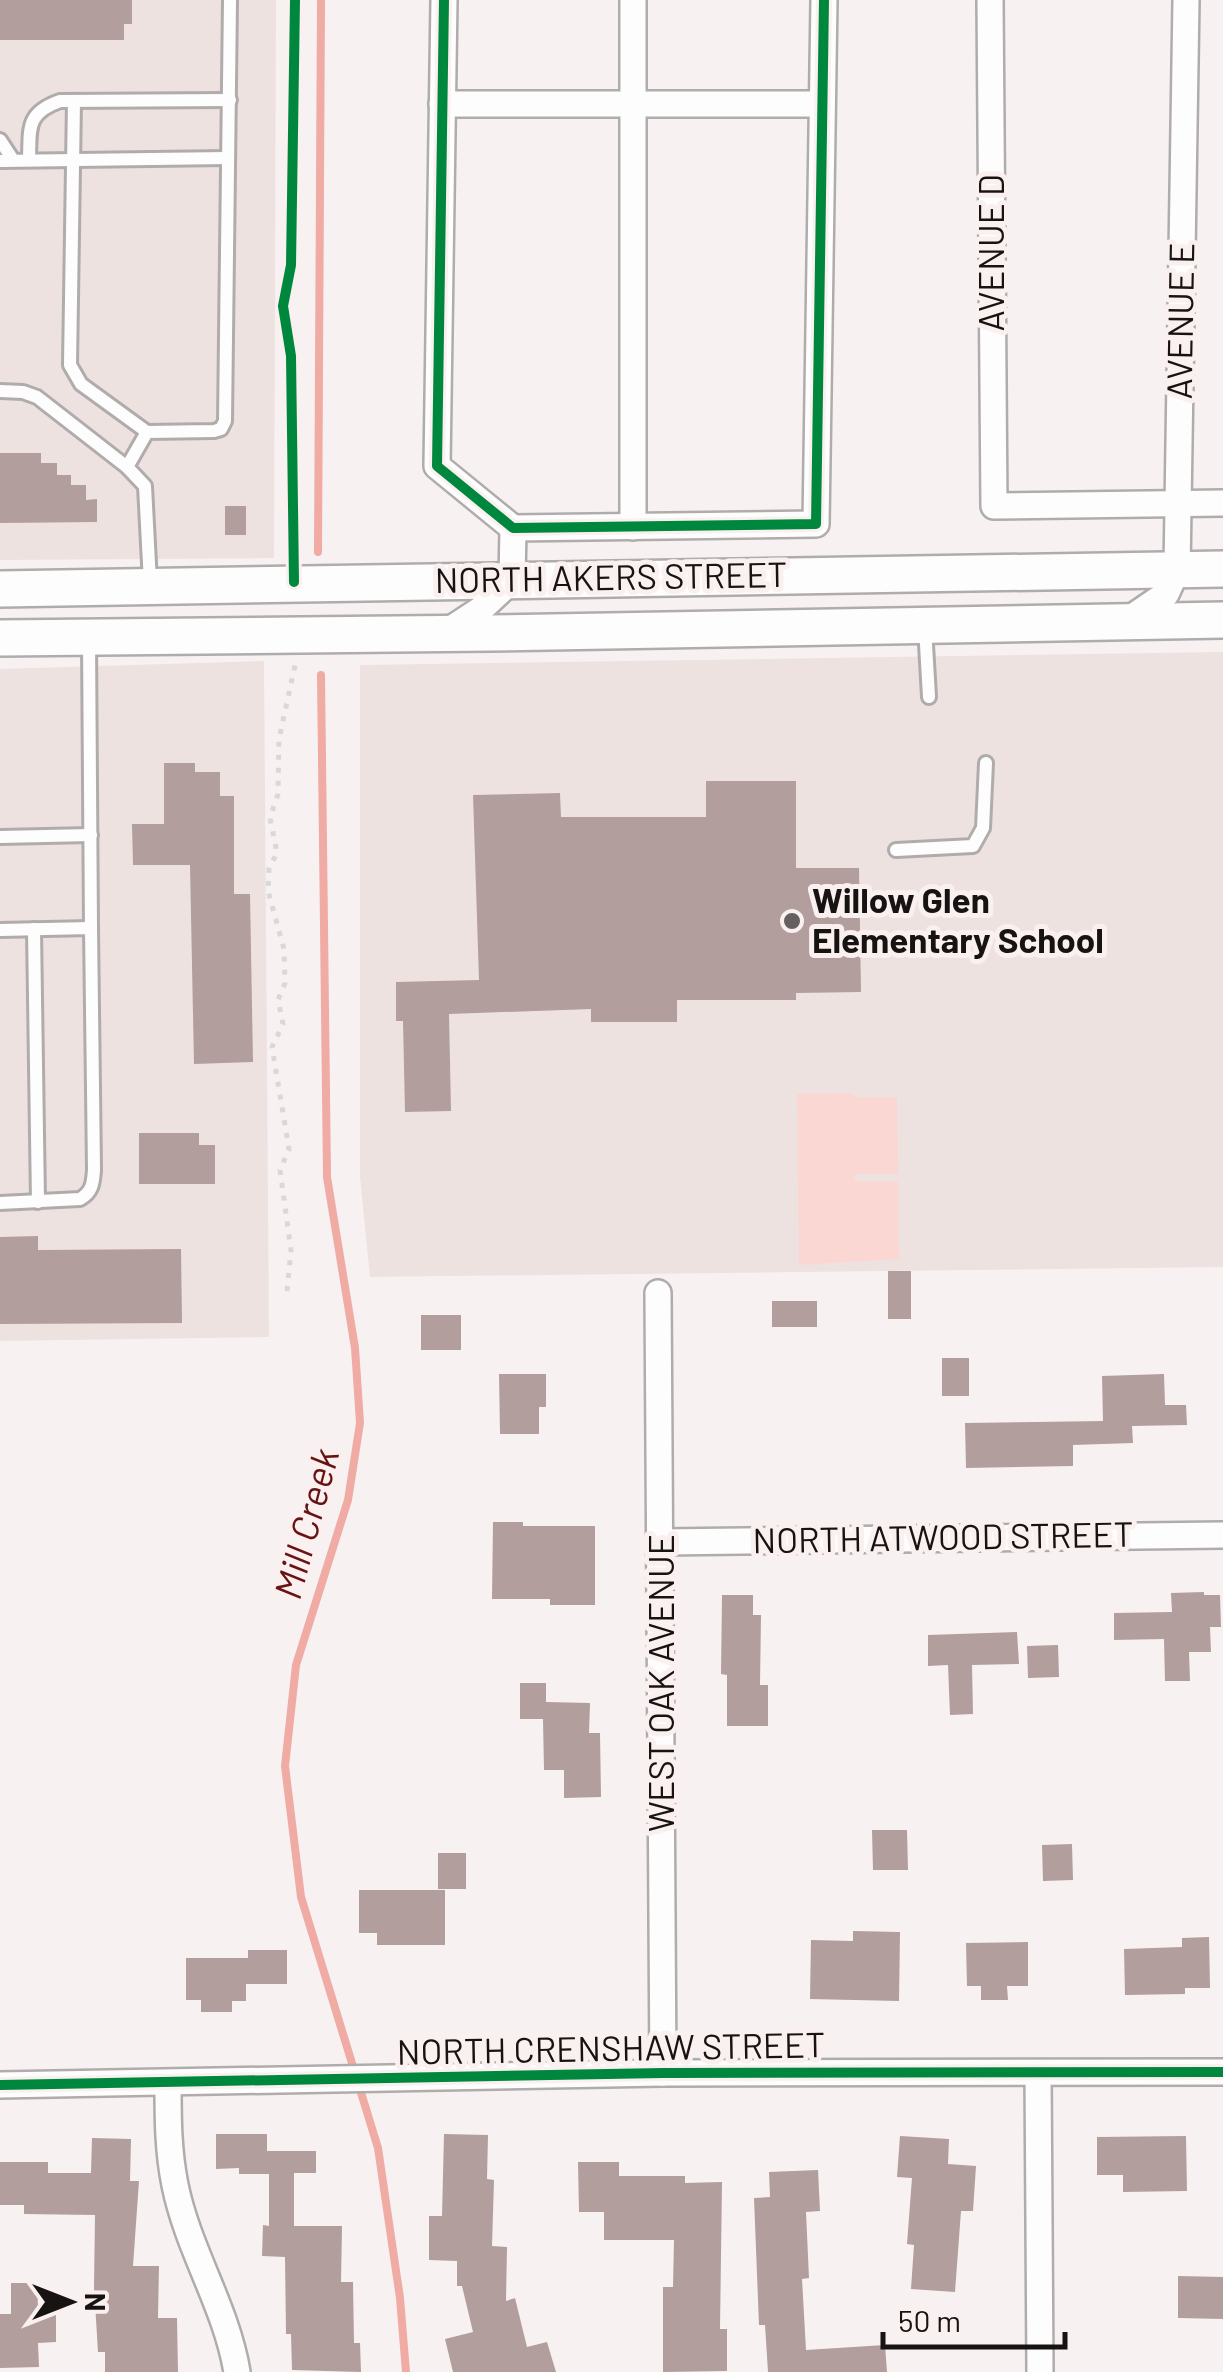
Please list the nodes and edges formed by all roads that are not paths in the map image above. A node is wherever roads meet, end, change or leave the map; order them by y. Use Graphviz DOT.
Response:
graph roads {
  1 [pos="230,0"];
  2 [pos="444,0"];
  3 [pos="633,0"];
  4 [pos="824,0"];
  5 [pos="990,0"];
  6 [pos="1186,0"];
  7 [pos="230,100"];
  8 [pos="74,101"];
  9 [pos="442,104"];
  10 [pos="633,104"];
  11 [pos="822,104"];
  12 [pos="0,140"];
  13 [pos="228,158"];
  14 [pos="74,159"];
  15 [pos="7,160"];
  16 [pos="30,160"];
  17 [pos="0,390"];
  18 [pos="147,432"];
  19 [pos="127,467"];
  20 [pos="1223,502"];
  21 [pos="1178,503"];
  22 [pos="633,527"];
  23 [pos="513,528"];
  24 [pos="1177,570"];
  25 [pos="1223,570"];
  26 [pos="512,580"];
  27 [pos="150,585"];
  28 [pos="0,589"];
  29 [pos="1128,620"];
  30 [pos="1223,620"];
  31 [pos="924,625"];
  32 [pos="445,633"];
  33 [pos="88,636"];
  34 [pos="0,638"];
  35 [pos="929,696"];
  36 [pos="986,763"];
  37 [pos="91,835"];
  38 [pos="0,837"];
  39 [pos="896,850"];
  40 [pos="91,928"];
  41 [pos="34,929"];
  42 [pos="0,930"];
  43 [pos="38,1202"];
  44 [pos="0,1203"];
  45 [pos="658,1294"];
  46 [pos="1223,1535"];
  47 [pos="662,1542"];
  48 [pos="1223,2072"];
  49 [pos="664,2073"];
  50 [pos="1038,2073"];
  51 [pos="168,2083"];
  52 [pos="0,2085"];
  53 [pos="237,2372"];
  54 [pos="1040,2372"];
  1 -- 7 [label="lane"];
  2 -- 9 [label="street"];
  3 -- 10 [label="street"];
  4 -- 11 [label="street"];
  5 -- 21 [label="street, AVENUE D"];
  6 -- 21 [label="street, AVENUE E"];
  7 -- 8 [label="lane"];
  7 -- 13 [label="lane"];
  8 -- 14 [label="lane"];
  8 -- 16 [label="lane"];
  9 -- 10 [label="street"];
  9 -- 23 [label="street"];
  10 -- 11 [label="street"];
  10 -- 22 [label="street"];
  11 -- 22 [label="street"];
  12 -- 15 [label="lane"];
  13 -- 14 [label="lane"];
  13 -- 18 [label="lane"];
  14 -- 16 [label="lane"];
  14 -- 18 [label="lane"];
  15 -- 16 [label="lane"];
  17 -- 19 [label="lane"];
  18 -- 19 [label="lane"];
  19 -- 27 [label="lane"];
  20 -- 21 [label="street"];
  21 -- 24 [label="street, AVENUE E"];
  22 -- 23 [label="street"];
  23 -- 26 [label="street"];
  24 -- 25 [label="main road, NORTH AKERS STREET"];
  24 -- 26 [label="main road, NORTH AKERS STREET"];
  24 -- 29 [label="street"];
  26 -- 27 [label="main road, NORTH AKERS STREET"];
  26 -- 32 [label="street"];
  27 -- 28 [label="main road, NORTH AKERS STREET"];
  29 -- 30 [label="main road, NORTH AKERS STREET"];
  29 -- 31 [label="main road, NORTH AKERS STREET"];
  31 -- 32 [label="main road, NORTH AKERS STREET"];
  31 -- 35 [label="lane"];
  32 -- 33 [label="main road, NORTH AKERS STREET"];
  33 -- 34 [label="main road, NORTH AKERS STREET"];
  33 -- 37 [label="lane"];
  36 -- 39 [label="lane"];
  37 -- 38 [label="lane"];
  37 -- 40 [label="lane"];
  40 -- 41 [label="lane"];
  40 -- 43 [label="lane"];
  41 -- 42 [label="lane"];
  41 -- 43 [label="lane"];
  43 -- 44 [label="lane"];
  45 -- 47 [label="street, WEST OAK AVENUE"];
  46 -- 47 [label="street, NORTH ATWOOD STREET"];
  47 -- 49 [label="street, WEST OAK AVENUE"];
  48 -- 50 [label="street, NORTH CRENSHAW STREET"];
  49 -- 50 [label="street, NORTH CRENSHAW STREET"];
  49 -- 51 [label="street, NORTH CRENSHAW STREET"];
  50 -- 54 [label="street"];
  51 -- 52 [label="street, NORTH CRENSHAW STREET"];
  51 -- 53 [label="street"];
}
